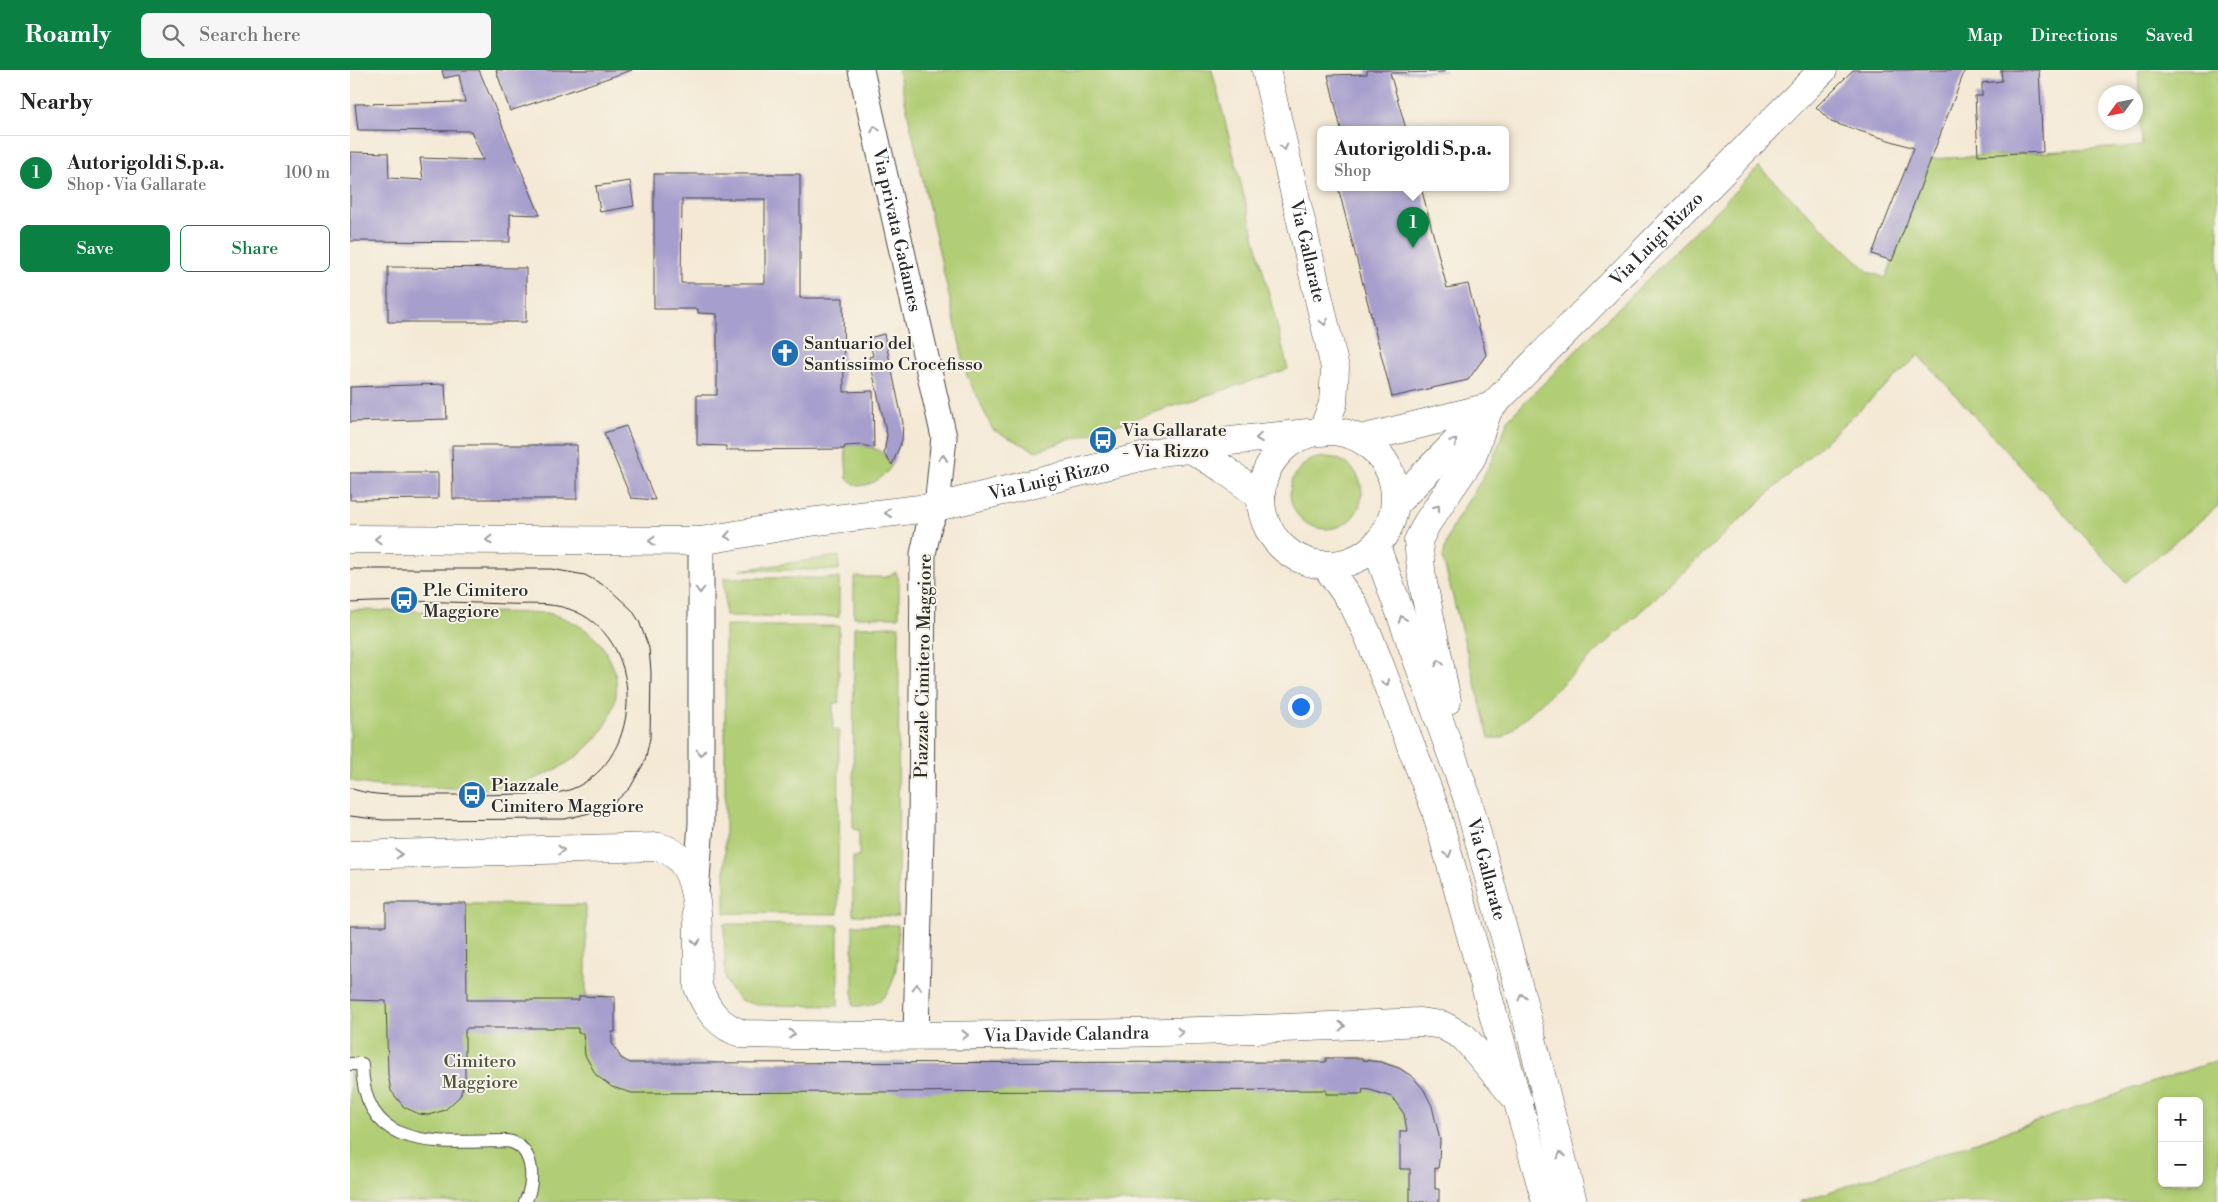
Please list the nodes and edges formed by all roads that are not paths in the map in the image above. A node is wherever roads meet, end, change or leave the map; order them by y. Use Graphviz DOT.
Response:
graph roads {
  1 [pos="861,70"];
  2 [pos="1266,70"];
  3 [pos="1823,70"];
  4 [pos="1489,407"];
  5 [pos="1315,433"];
  6 [pos="1361,439"];
  7 [pos="1190,449"];
  8 [pos="1261,497"];
  9 [pos="1396,503"];
  10 [pos="937,507"];
  11 [pos="350,539"];
  12 [pos="701,541"];
  13 [pos="1376,546"];
  14 [pos="1326,566"];
  15 [pos="1467,797"];
  16 [pos="350,855"];
  17 [pos="696,893"];
  18 [pos="916,1036"];
  19 [pos="350,1064"];
  20 [pos="1519,1102"];
  21 [pos="525,1202"];
  22 [pos="1546,1202"];
  23 [pos="1573,1202"];
  10 -- 1 [label="street, Via privata Gadames, one-way"];
  2 -- 5 [label="main road, Via Gallarate, one-way"];
  3 -- 4 [label="main road, Via Luigi Rizzo"];
  4 -- 6 [label="main road"];
  9 -- 4 [label="main road, Via Luigi Rizzo, one-way"];
  15 -- 4 [label="main road, one-way"];
  5 -- 6 [label="main road"];
  5 -- 7 [label="main road, Via Luigi Rizzo, one-way"];
  5 -- 8 [label="main road"];
  6 -- 9 [label="main road"];
  7 -- 8 [label="main road"];
  7 -- 10 [label="main road, Via Luigi Rizzo"];
  8 -- 14 [label="main road"];
  9 -- 13 [label="main road"];
  10 -- 12 [label="main road, one-way"];
  18 -- 10 [label="street, Piazzale Cimitero Maggiore, one-way"];
  12 -- 11 [label="main road, one-way"];
  12 -- 17 [label="street, one-way"];
  13 -- 14 [label="main road"];
  15 -- 13 [label="main road, Via Gallarate, one-way"];
  14 -- 20 [label="main road, Via Gallarate, one-way"];
  23 -- 15 [label="main road, Via Gallarate, one-way"];
  16 -- 17 [label="main road, one-way"];
  17 -- 18 [label="main road, Via Davide Calandra, one-way"];
  18 -- 20 [label="main road, Via Davide Calandra, one-way"];
  19 -- 21 [label="lane"];
  20 -- 22 [label="main road, Via Gallarate"];
}
